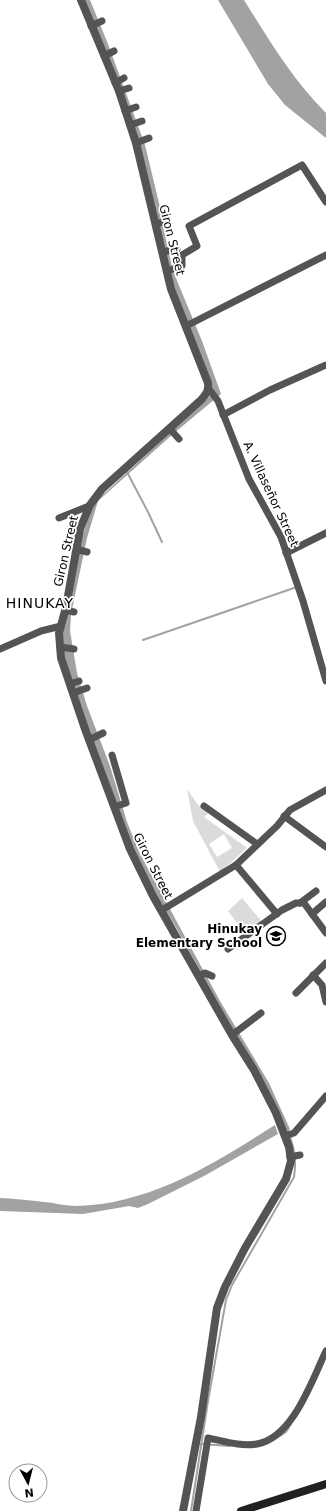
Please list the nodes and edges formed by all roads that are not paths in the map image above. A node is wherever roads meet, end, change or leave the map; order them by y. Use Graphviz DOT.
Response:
graph roads {
  1 [pos="81,0"];
  2 [pos="102,21"];
  3 [pos="92,25"];
  4 [pos="114,51"];
  5 [pos="105,55"];
  6 [pos="124,78"];
  7 [pos="116,82"];
  8 [pos="128,88"];
  9 [pos="120,91"];
  10 [pos="136,106"];
  11 [pos="126,110"];
  12 [pos="142,121"];
  13 [pos="131,125"];
  14 [pos="149,138"];
  15 [pos="137,142"];
  16 [pos="326,202"];
  17 [pos="167,221"];
  18 [pos="157,224"];
  19 [pos="177,249"];
  20 [pos="164,252"];
  21 [pos="326,255"];
  22 [pos="170,270"];
  23 [pos="189,324"];
  24 [pos="326,365"];
  25 [pos="211,392"];
  26 [pos="224,415"];
  27 [pos="89,506"];
  28 [pos="59,518"];
  29 [pos="326,533"];
  30 [pos="77,550"];
  31 [pos="87,552"];
  32 [pos="286,553"];
  33 [pos="61,626"];
  34 [pos="61,647"];
  35 [pos="0,649"];
  36 [pos="74,649"];
  37 [pos="326,681"];
  38 [pos="112,755"];
  39 [pos="326,790"];
  40 [pos="117,806"];
  41 [pos="204,806"];
  42 [pos="284,816"];
  43 [pos="257,844"];
  44 [pos="326,847"];
  45 [pos="236,865"];
  46 [pos="316,891"];
  47 [pos="326,902"];
  48 [pos="300,903"];
  49 [pos="165,908"];
  50 [pos="277,914"];
  51 [pos="312,914"];
  52 [pos="325,931"];
  53 [pos="228,949"];
  54 [pos="326,963"];
  55 [pos="313,976"];
  56 [pos="296,993"];
  57 [pos="326,1002"];
  58 [pos="261,1013"];
  59 [pos="235,1032"];
  60 [pos="326,1096"];
  61 [pos="285,1136"];
  62 [pos="300,1155"];
  63 [pos="290,1157"];
  64 [pos="326,1351"];
  65 [pos="326,1484"];
  66 [pos="183,1511"];
  67 [pos="196,1511"];
  68 [pos="241,1511"];
  1 -- 3 [label="street, Giron Street"];
  2 -- 3 [label="street"];
  3 -- 5 [label="street, Giron Street"];
  4 -- 5 [label="street"];
  5 -- 7 [label="street, Giron Street"];
  6 -- 7 [label="street"];
  7 -- 9 [label="street, Giron Street"];
  8 -- 9 [label="street"];
  9 -- 11 [label="street, Giron Street"];
  10 -- 11 [label="street"];
  11 -- 13 [label="street, Giron Street"];
  12 -- 13 [label="street"];
  13 -- 15 [label="street, Giron Street"];
  14 -- 15 [label="street"];
  15 -- 18 [label="street, Giron Street"];
  16 -- 22 [label="street"];
  17 -- 18 [label="street"];
  18 -- 20 [label="street, Giron Street"];
  19 -- 20 [label="street"];
  20 -- 22 [label="street, Giron Street"];
  21 -- 23 [label="street"];
  22 -- 23 [label="street, Giron Street"];
  23 -- 25 [label="street, Giron Street"];
  24 -- 26 [label="street"];
  25 -- 26 [label="street, A. Villaseñor Street"];
  25 -- 27 [label="street, Giron Street"];
  26 -- 32 [label="street, A. Villaseñor Street"];
  27 -- 28 [label="street"];
  27 -- 30 [label="street, Giron Street"];
  29 -- 32 [label="street"];
  30 -- 31 [label="street"];
  30 -- 33 [label="street, Giron Street"];
  32 -- 37 [label="street, A. Villaseñor Street"];
  33 -- 34 [label="street, Giron Street"];
  33 -- 35 [label="street"];
  34 -- 36 [label="street"];
  34 -- 40 [label="street, Giron Street"];
  38 -- 40 [label="street"];
  39 -- 42 [label="street"];
  40 -- 49 [label="street, Giron Street"];
  41 -- 43 [label="street"];
  42 -- 43 [label="street"];
  42 -- 44 [label="street"];
  43 -- 45 [label="street"];
  45 -- 49 [label="street"];
  45 -- 50 [label="street"];
  46 -- 48 [label="street"];
  47 -- 51 [label="street"];
  48 -- 50 [label="street"];
  48 -- 51 [label="street"];
  49 -- 59 [label="street, Giron Street"];
  50 -- 53 [label="street"];
  51 -- 52 [label="street"];
  54 -- 55 [label="street"];
  55 -- 56 [label="street"];
  55 -- 57 [label="street"];
  58 -- 59 [label="street"];
  59 -- 61 [label="street, Giron Street"];
  60 -- 61 [label="street"];
  61 -- 63 [label="street, Giron Street"];
  62 -- 63 [label="street"];
  63 -- 66 [label="street"];
  64 -- 67 [label="street"];
  65 -- 68 [label="main road"];
}
